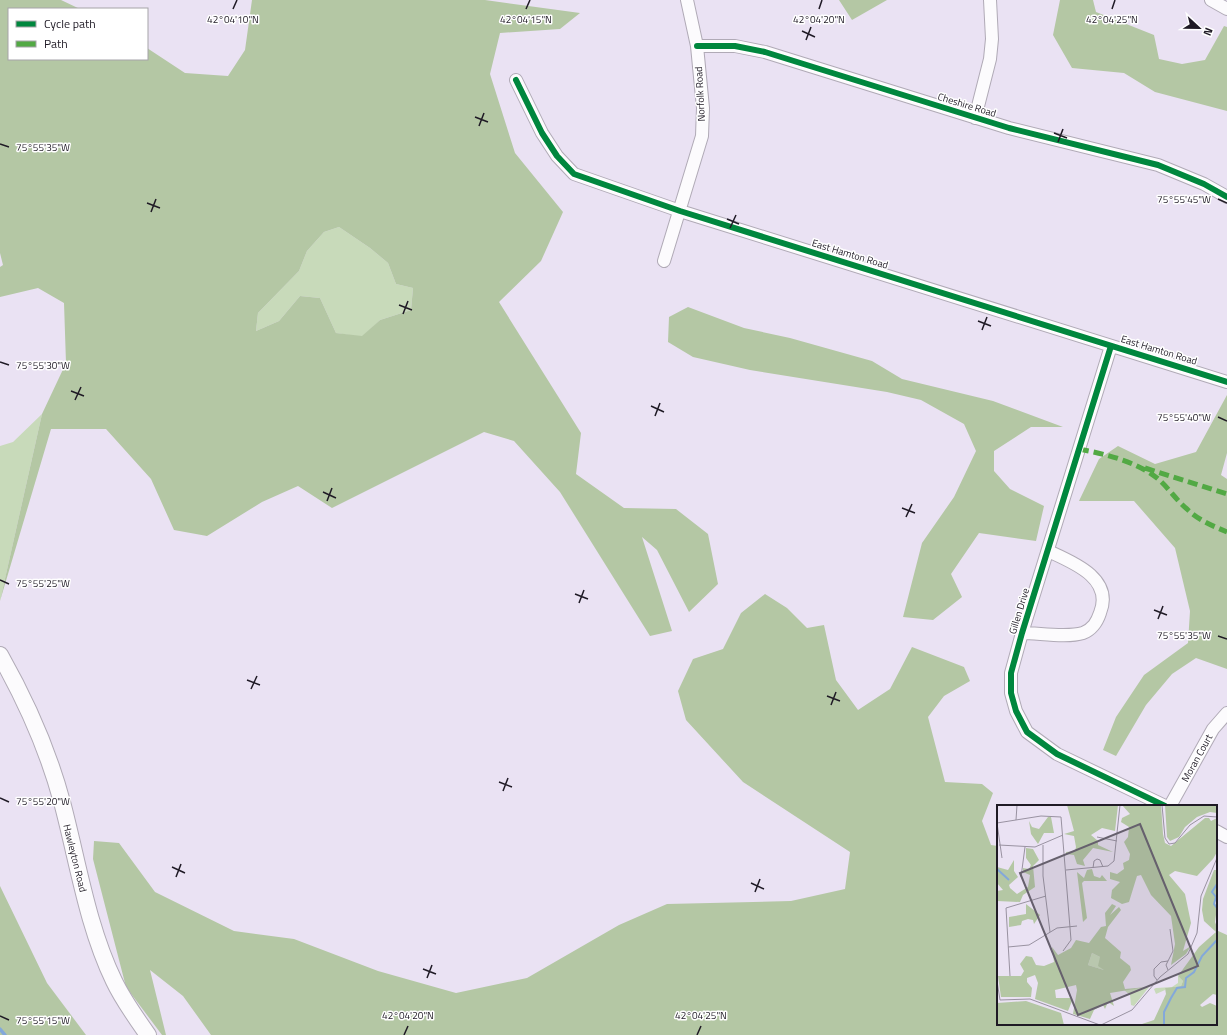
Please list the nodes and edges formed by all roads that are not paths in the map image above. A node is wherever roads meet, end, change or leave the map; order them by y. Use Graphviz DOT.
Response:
graph roads {
  1 [pos="687,0"];
  2 [pos="990,0"];
  3 [pos="1211,0"];
  4 [pos="1227,9"];
  5 [pos="697,46"];
  6 [pos="516,80"];
  7 [pos="975,118"];
  8 [pos="1227,197"];
  9 [pos="680,211"];
  10 [pos="664,261"];
  11 [pos="1111,346"];
  12 [pos="1227,382"];
  13 [pos="1048,551"];
  14 [pos="1022,633"];
  15 [pos="0,655"];
  16 [pos="1227,713"];
  17 [pos="1163,805"];
  18 [pos="1171,805"];
  19 [pos="1217,832"];
  20 [pos="1227,837"];
  21 [pos="148,1035"];
  1 -- 5 [label="street, Norfolk Road"];
  2 -- 7 [label="street"];
  3 -- 4 [label="street"];
  5 -- 7 [label="street, Cheshire Road"];
  5 -- 9 [label="street, Norfolk Road"];
  6 -- 9 [label="street, East Hamton Road"];
  7 -- 8 [label="street, Cheshire Road"];
  9 -- 10 [label="street, Norfolk Road"];
  9 -- 11 [label="street, East Hamton Road"];
  11 -- 12 [label="street, East Hamton Road"];
  11 -- 13 [label="street, Gillen Drive"];
  13 -- 14 [label="street, Gillen Drive"];
  13 -- 14 [label="street"];
  14 -- 17 [label="street, Gillen Drive"];
  15 -- 21 [label="street, Hawleyton Road"];
  16 -- 18 [label="street, Moran Court"];
  19 -- 20 [label="street"];
}
